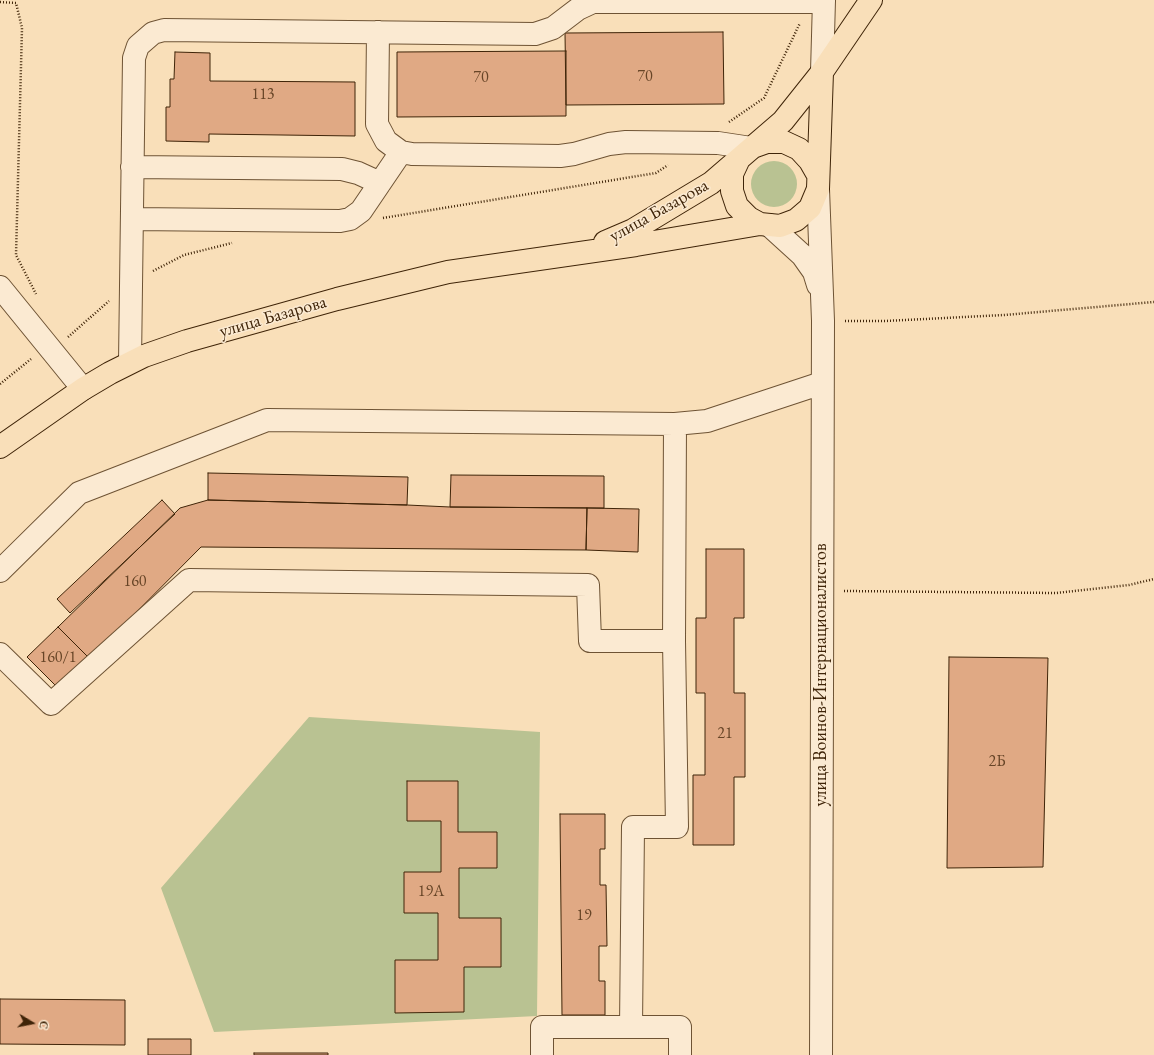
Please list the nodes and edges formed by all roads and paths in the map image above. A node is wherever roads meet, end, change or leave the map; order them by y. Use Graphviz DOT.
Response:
graph roads {
  1 [pos="667,0"];
  2 [pos="871,0"];
  3 [pos="824,1"];
  4 [pos="0,2"];
  5 [pos="801,2"];
  6 [pos="378,32"];
  7 [pos="822,72"];
  8 [pos="699,143"];
  9 [pos="401,152"];
  10 [pos="745,153"];
  11 [pos="132,167"];
  12 [pos="818,182"];
  13 [pos="380,183"];
  14 [pos="377,218"];
  15 [pos="132,219"];
  16 [pos="764,224"];
  17 [pos="236,242"];
  18 [pos="572,254"];
  19 [pos="149,274"];
  20 [pos="0,287"];
  21 [pos="36,295"];
  22 [pos="822,296"];
  23 [pos="110,300"];
  24 [pos="1154,302"];
  25 [pos="823,321"];
  26 [pos="49,348"];
  27 [pos="130,362"];
  28 [pos="822,383"];
  29 [pos="0,384"];
  30 [pos="83,389"];
  31 [pos="675,424"];
  32 [pos="0,447"];
  33 [pos="0,571"];
  34 [pos="1154,579"];
  35 [pos="821,590"];
  36 [pos="674,641"];
  37 [pos="0,654"];
  38 [pos="631,1027"];
  39 [pos="542,1055"];
  40 [pos="680,1055"];
  41 [pos="821,1055"];
  1 -- 5 [label="street"];
  1 -- 6 [label="street"];
  2 -- 7 [label="main road, улица Базарова"];
  3 -- 5 [label="street"];
  3 -- 7 [label="street"];
  4 -- 21 [label="path"];
  5 -- 8 [label="path"];
  6 -- 9 [label="street"];
  6 -- 11 [label="street"];
  7 -- 10 [label="main road, улица Базарова"];
  7 -- 12 [label="main road, улица Базарова"];
  8 -- 9 [label="street"];
  8 -- 10 [label="street"];
  8 -- 14 [label="path"];
  9 -- 13 [label="street"];
  10 -- 12 [label="main road, улица Базарова"];
  10 -- 16 [label="main road, улица Базарова"];
  10 -- 18 [label="main road, улица Базарова"];
  11 -- 13 [label="street"];
  11 -- 15 [label="street"];
  12 -- 16 [label="main road, улица Базарова"];
  12 -- 22 [label="street, улица Воинов-Интернационалистов"];
  13 -- 15 [label="street"];
  15 -- 27 [label="street"];
  16 -- 18 [label="main road, улица Базарова"];
  16 -- 22 [label="street"];
  17 -- 19 [label="path"];
  18 -- 27 [label="main road, улица Базарова"];
  20 -- 26 [label="street"];
  22 -- 25 [label="street, улица Воинов-Интернационалистов"];
  23 -- 26 [label="path"];
  24 -- 25 [label="path"];
  25 -- 28 [label="street, улица Воинов-Интернационалистов"];
  26 -- 29 [label="path"];
  26 -- 30 [label="street"];
  27 -- 30 [label="main road, улица Базарова"];
  28 -- 31 [label="street"];
  28 -- 35 [label="street, улица Воинов-Интернационалистов"];
  30 -- 32 [label="main road, улица Базарова"];
  31 -- 33 [label="street"];
  31 -- 36 [label="street"];
  34 -- 35 [label="path"];
  35 -- 41 [label="street, улица Воинов-Интернационалистов"];
  36 -- 37 [label="street"];
  36 -- 38 [label="street"];
  38 -- 39 [label="street"];
  38 -- 40 [label="street"];
}
